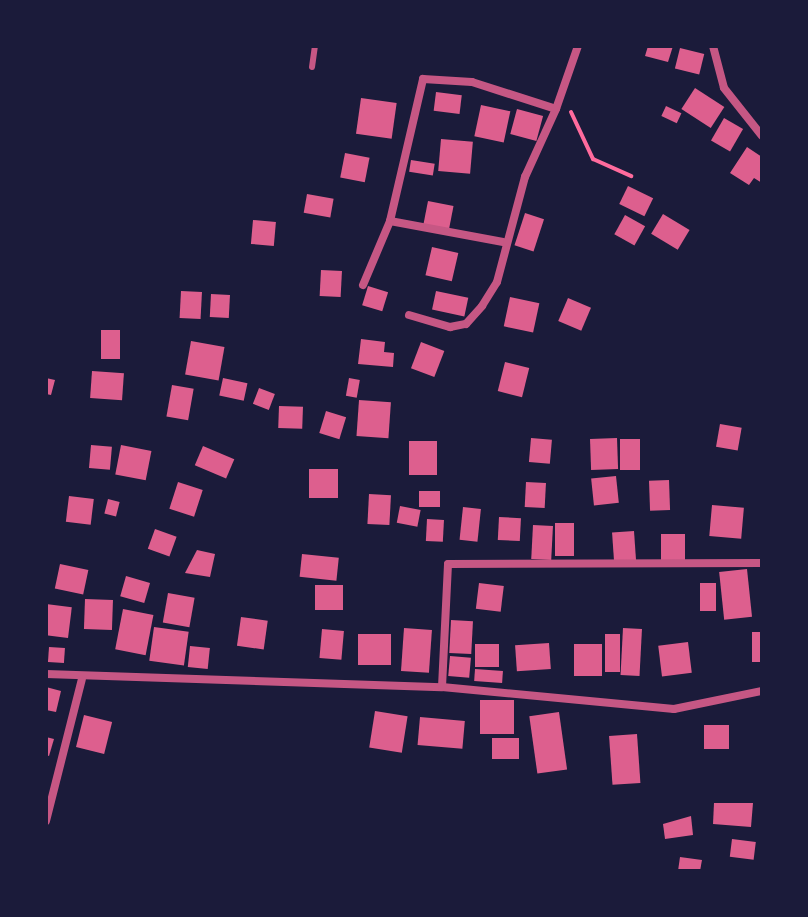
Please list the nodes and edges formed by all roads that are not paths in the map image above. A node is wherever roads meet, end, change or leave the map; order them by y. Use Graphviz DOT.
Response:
graph roads {
  1 [pos="315,46"];
  2 [pos="578,46"];
  3 [pos="713,46"];
  4 [pos="312,67"];
  5 [pos="556,109"];
  6 [pos="762,136"];
  7 [pos="390,221"];
  8 [pos="503,242"];
  9 [pos="363,285"];
  10 [pos="409,315"];
  11 [pos="762,563"];
  12 [pos="46,674"];
  13 [pos="82,679"];
  14 [pos="442,687"];
  15 [pos="762,691"];
  16 [pos="46,821"];
  1 -- 4 [label="lane"];
  2 -- 5 [label="street"];
  3 -- 6 [label="street"];
  5 -- 7 [label="street"];
  5 -- 8 [label="street"];
  7 -- 8 [label="street"];
  7 -- 9 [label="street"];
  8 -- 10 [label="street"];
  11 -- 14 [label="street"];
  12 -- 13 [label="street"];
  13 -- 14 [label="street"];
  13 -- 16 [label="street"];
  14 -- 15 [label="street"];
}
